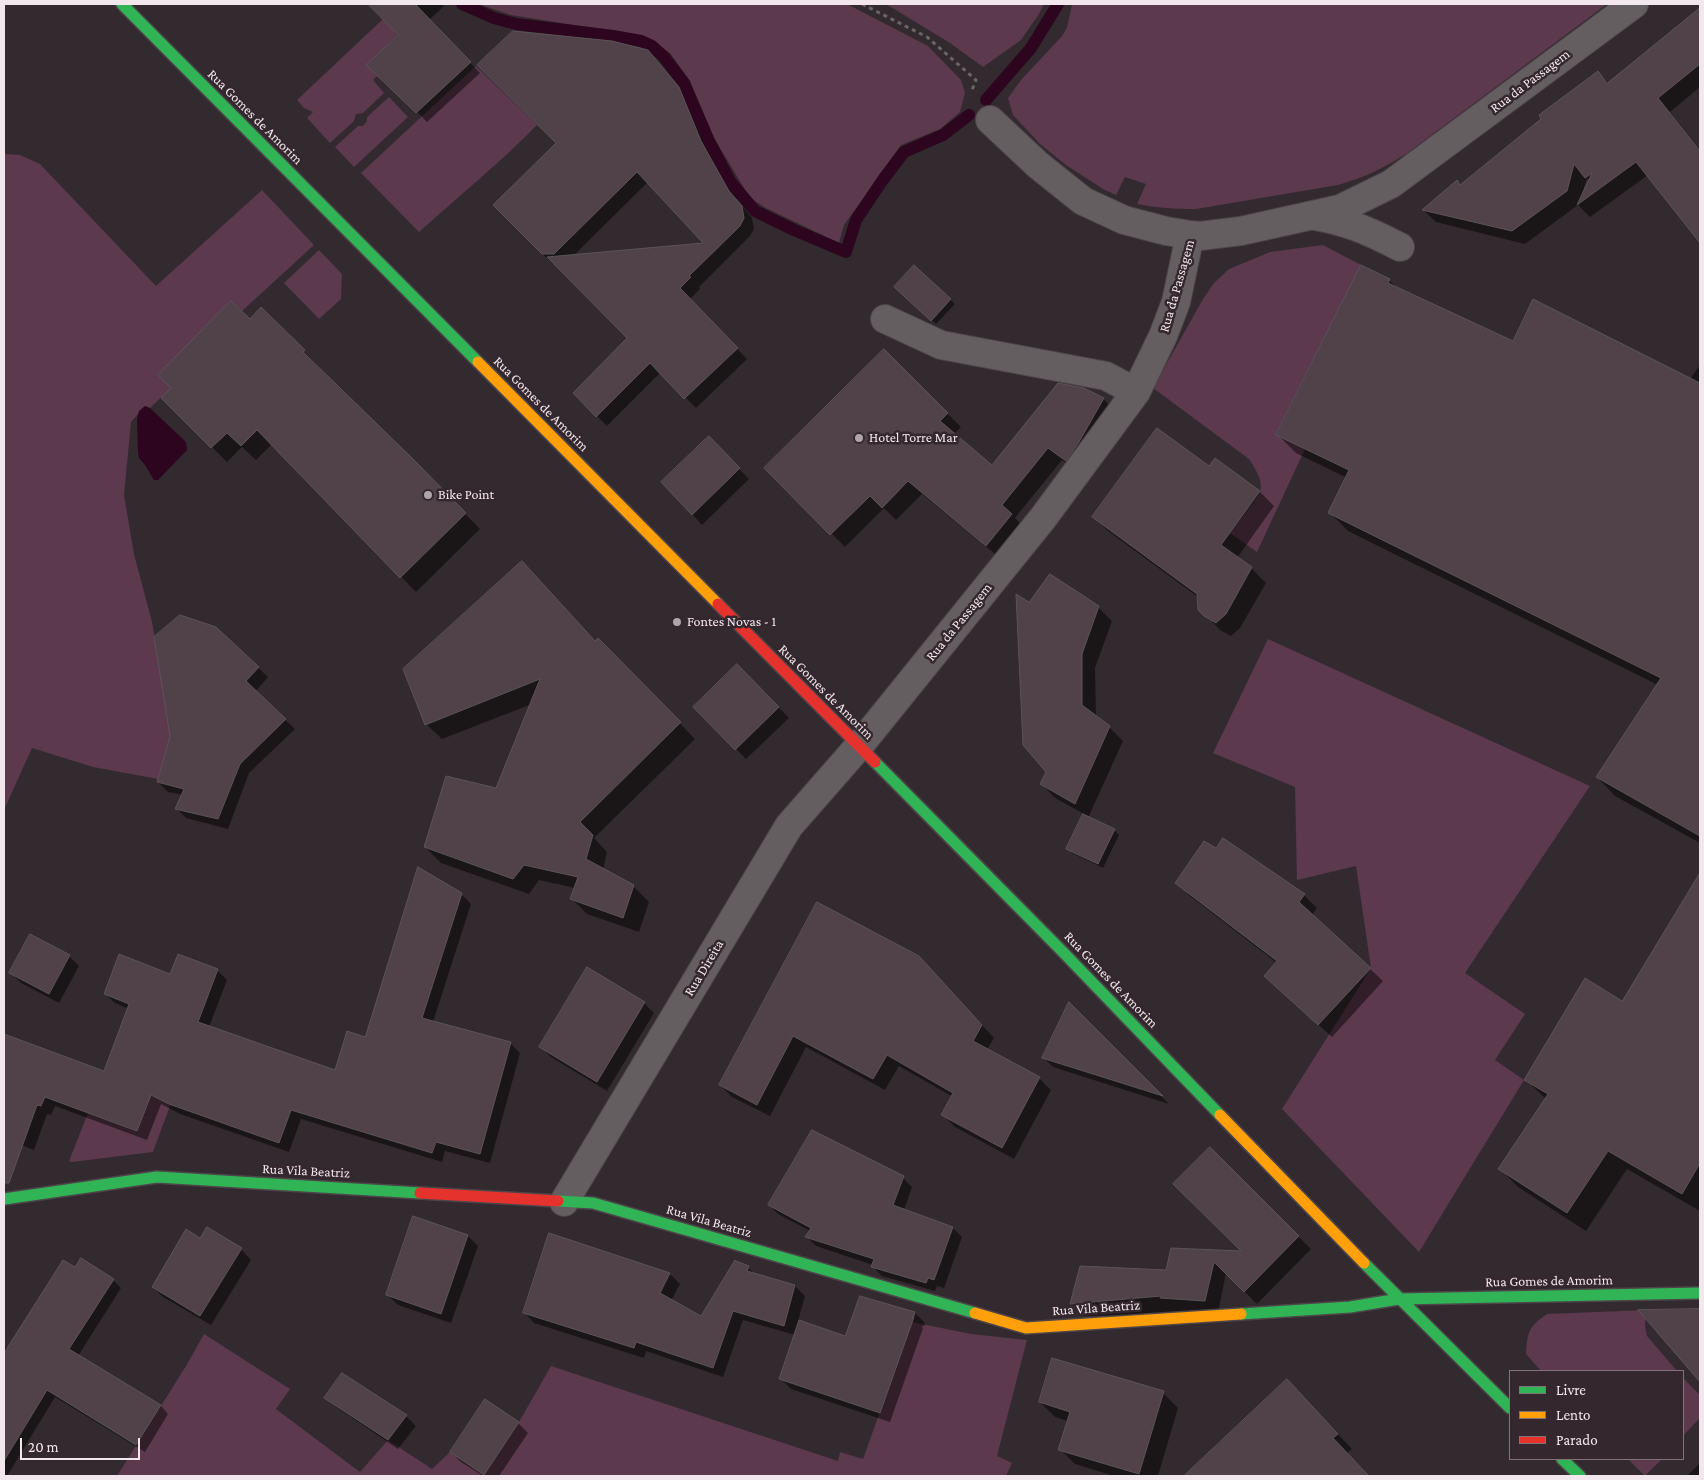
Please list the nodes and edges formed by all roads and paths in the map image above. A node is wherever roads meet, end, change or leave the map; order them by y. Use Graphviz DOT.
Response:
graph roads {
  1 [pos="122,4"];
  2 [pos="862,4"];
  3 [pos="1634,4"];
  4 [pos="970,96"];
  5 [pos="990,120"];
  6 [pos="1314,215"];
  7 [pos="1190,235"];
  8 [pos="1400,247"];
  9 [pos="885,319"];
  10 [pos="1136,392"];
  11 [pos="859,746"];
  12 [pos="4,1199"];
  13 [pos="564,1202"];
  14 [pos="1700,1293"];
  15 [pos="1399,1299"];
  16 [pos="1509,1407"];
  17 [pos="1563,1460"];
  18 [pos="1580,1476"];
  1 -- 11 [label="main road, Rua Gomes de Amorim"];
  2 -- 4 [label="path"];
  3 -- 6 [label="street, Rua da Passagem"];
  5 -- 7 [label="street"];
  6 -- 7 [label="street, Rua da Passagem"];
  6 -- 8 [label="street"];
  7 -- 10 [label="street, Rua da Passagem"];
  9 -- 10 [label="street"];
  10 -- 11 [label="street, Rua da Passagem"];
  11 -- 13 [label="street, Rua Direita"];
  11 -- 15 [label="main road, Rua Gomes de Amorim"];
  12 -- 13 [label="main road, Rua Vila Beatriz"];
  13 -- 15 [label="main road, Rua Vila Beatriz"];
  14 -- 15 [label="main road, Rua Gomes de Amorim"];
  15 -- 16 [label="main road, Rua Gomes de Amorim"];
  17 -- 18 [label="main road"];
}
